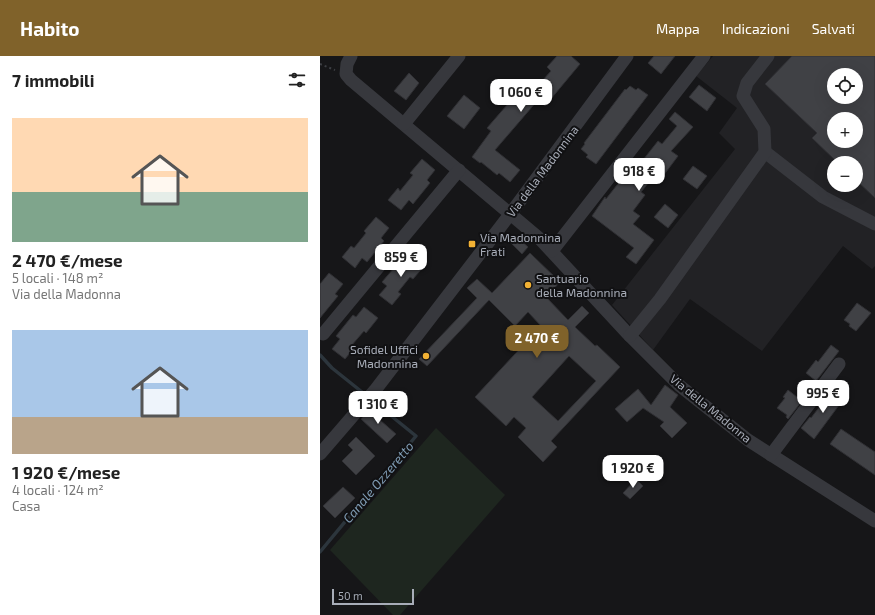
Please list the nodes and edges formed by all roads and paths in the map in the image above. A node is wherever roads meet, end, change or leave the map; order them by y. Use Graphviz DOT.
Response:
graph roads {
  1 [pos="350,56"];
  2 [pos="460,56"];
  3 [pos="627,56"];
  4 [pos="704,56"];
  5 [pos="768,56"];
  6 [pos="320,64"];
  7 [pos="346,74"];
  8 [pos="404,124"];
  9 [pos="765,152"];
  10 [pos="459,170"];
  11 [pos="511,213"];
  12 [pos="875,224"];
  13 [pos="552,251"];
  14 [pos="323,334"];
  15 [pos="630,336"];
  16 [pos="839,364"];
  17 [pos="320,454"];
  18 [pos="772,455"];
  19 [pos="875,521"];
  1 -- 7 [label="street"];
  2 -- 8 [label="street"];
  3 -- 11 [label="street, Via della Madonnina"];
  4 -- 13 [label="street"];
  5 -- 9 [label="street"];
  6 -- 7 [label="path"];
  7 -- 8 [label="street, Via della Madonna"];
  8 -- 10 [label="street, Via della Madonna"];
  9 -- 12 [label="street"];
  9 -- 15 [label="street"];
  10 -- 11 [label="street, Via della Madonna"];
  10 -- 14 [label="street"];
  11 -- 13 [label="street, Via della Madonna"];
  11 -- 17 [label="street, Via della Madonnina"];
  13 -- 15 [label="street, Via della Madonna"];
  15 -- 18 [label="street, Via della Madonna"];
  16 -- 18 [label="street"];
  18 -- 19 [label="street, Via della Madonna"];
}
